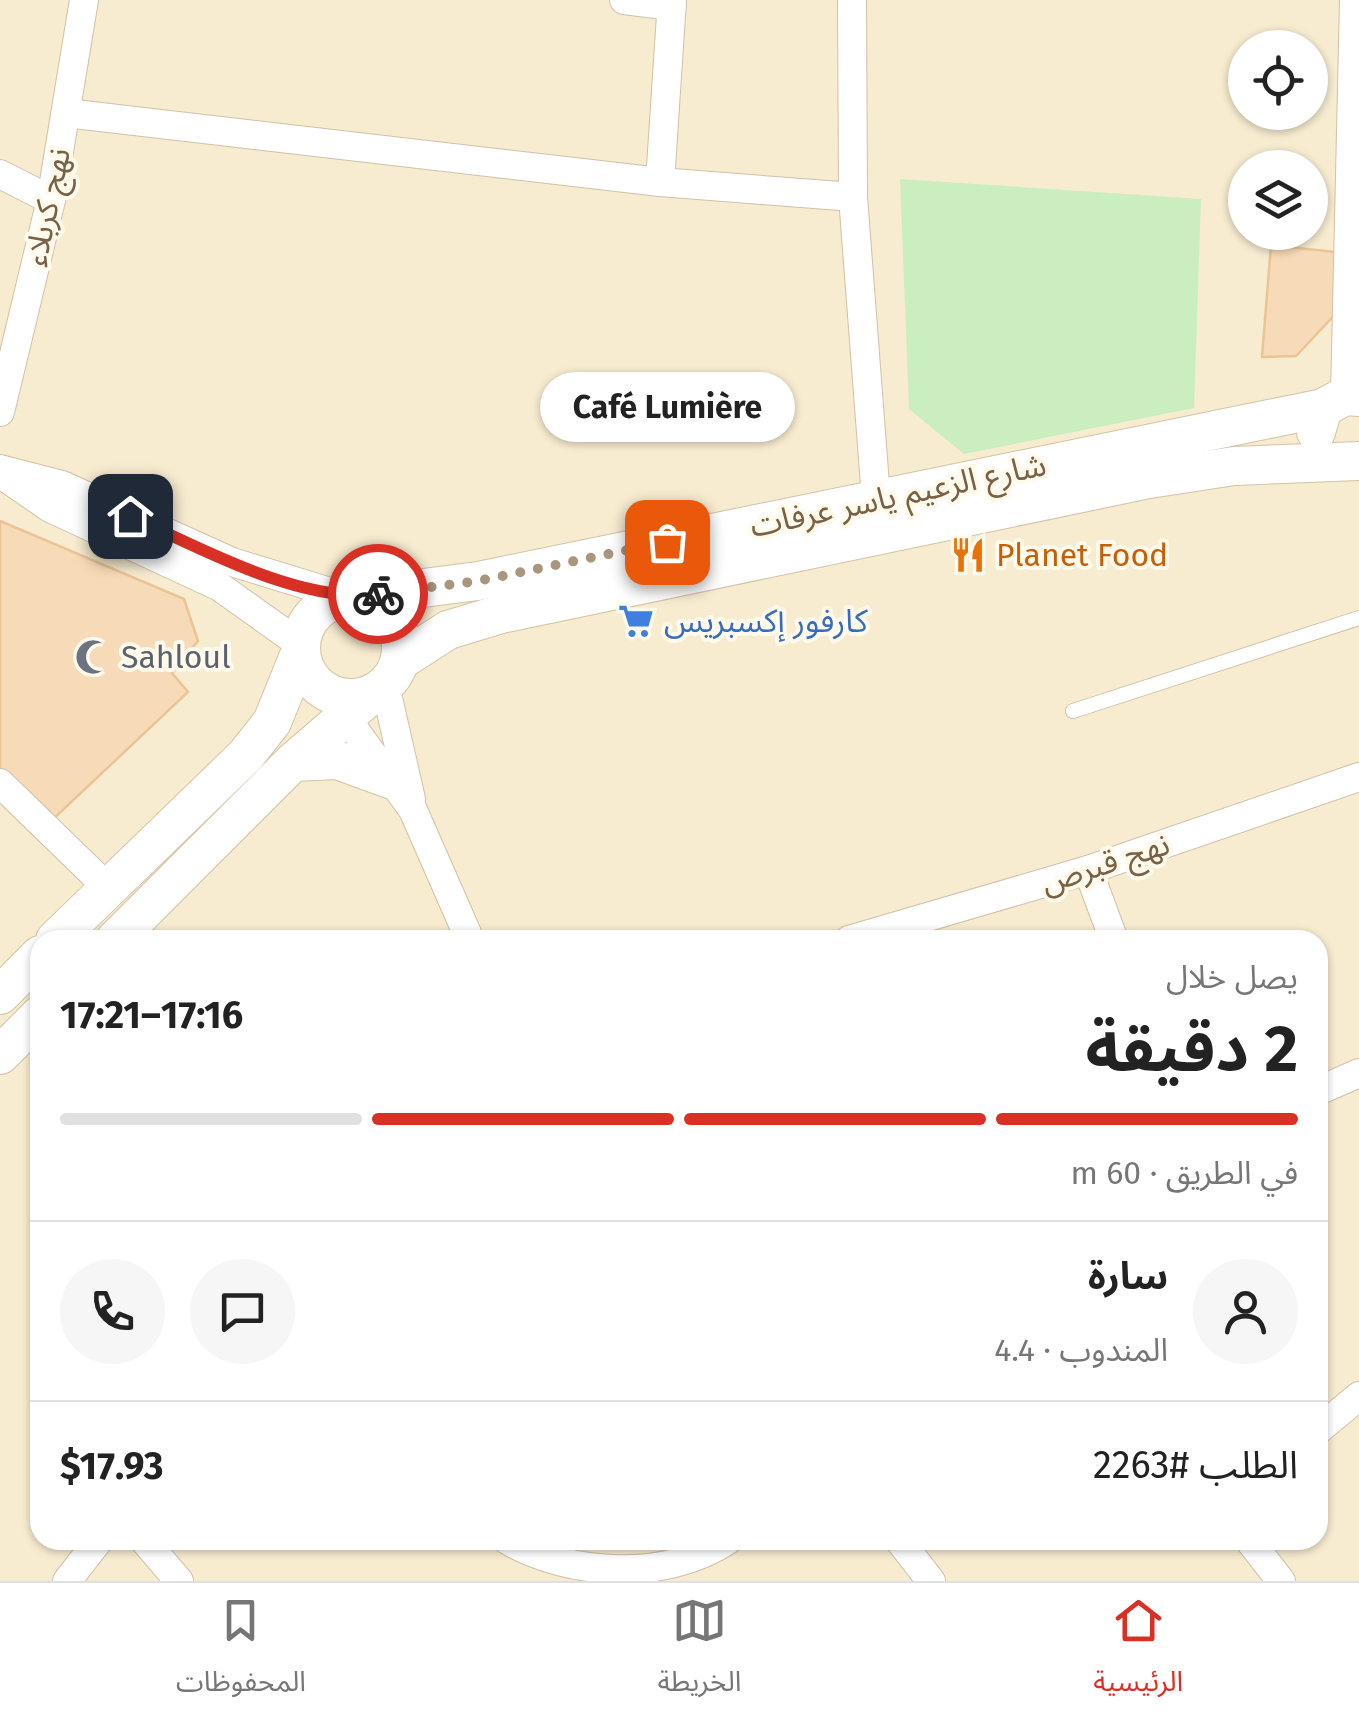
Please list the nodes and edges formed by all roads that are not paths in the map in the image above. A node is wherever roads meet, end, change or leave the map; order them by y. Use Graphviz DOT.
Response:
graph roads {
  1 [pos="84,0"];
  2 [pos="624,0"];
  3 [pos="852,0"];
  4 [pos="1355,0"];
  5 [pos="672,3"];
  6 [pos="66,113"];
  7 [pos="0,174"];
  8 [pos="660,182"];
  9 [pos="853,197"];
  10 [pos="51,200"];
  11 [pos="1342,401"];
  12 [pos="0,412"];
  13 [pos="1352,465"];
  14 [pos="0,472"];
  15 [pos="876,498"];
  16 [pos="350,597"];
  17 [pos="1359,618"];
  18 [pos="300,648"];
  19 [pos="366,689"];
  20 [pos="1073,711"];
  21 [pos="293,762"];
  22 [pos="1359,777"];
  23 [pos="0,783"];
  24 [pos="402,796"];
  25 [pos="1088,870"];
  26 [pos="108,888"];
  27 [pos="65,930"];
  28 [pos="125,930"];
  29 [pos="465,930"];
  30 [pos="883,930"];
  31 [pos="1110,930"];
  32 [pos="30,965"];
  33 [pos="0,995"];
  34 [pos="30,1025"];
  35 [pos="0,1055"];
  36 [pos="1359,1073"];
  37 [pos="1328,1087"];
  38 [pos="1359,1396"];
  39 [pos="1328,1422"];
  40 [pos="91,1550"];
  41 [pos="153,1550"];
  42 [pos="523,1550"];
  43 [pos="712,1550"];
  44 [pos="907,1550"];
  45 [pos="1257,1550"];
  46 [pos="67,1581"];
  47 [pos="180,1581"];
  48 [pos="931,1581"];
  49 [pos="1281,1581"];
  1 -- 6 [label="street, نهج كربلاء"];
  2 -- 5 [label="street"];
  3 -- 9 [label="street"];
  4 -- 11 [label="street"];
  5 -- 8 [label="street"];
  6 -- 8 [label="street"];
  6 -- 10 [label="street, نهج كربلاء"];
  7 -- 10 [label="street"];
  8 -- 9 [label="street"];
  9 -- 15 [label="street"];
  10 -- 12 [label="street, نهج كربلاء"];
  11 -- 13 [label="main road"];
  11 -- 15 [label="main road, شارع الزعيم ياسر عرفات"];
  13 -- 19 [label="main road, شارع الزعيم ياسر عرفات"];
  14 -- 16 [label="street"];
  14 -- 18 [label="street"];
  15 -- 16 [label="main road, شارع الزعيم ياسر عرفات"];
  16 -- 18 [label="main road"];
  16 -- 19 [label="main road"];
  17 -- 20 [label="lane"];
  18 -- 19 [label="main road"];
  18 -- 26 [label="main road"];
  19 -- 21 [label="main road, شارع الزعيم ياسر عرفات"];
  19 -- 24 [label="street"];
  19 -- 24 [label="street"];
  21 -- 24 [label="main road"];
  21 -- 28 [label="main road, شارع الزعيم ياسر عرفات"];
  22 -- 25 [label="street, نهج قبرص"];
  23 -- 26 [label="street"];
  24 -- 29 [label="street"];
  25 -- 30 [label="street, نهج قبرص"];
  25 -- 31 [label="street"];
  26 -- 27 [label="main road"];
  32 -- 33 [label="main road"];
  34 -- 35 [label="main road"];
  36 -- 37 [label="street"];
  38 -- 39 [label="street"];
  40 -- 46 [label="street"];
  41 -- 47 [label="street"];
  42 -- 43 [label="street"];
  44 -- 48 [label="street"];
  45 -- 49 [label="street"];
}
